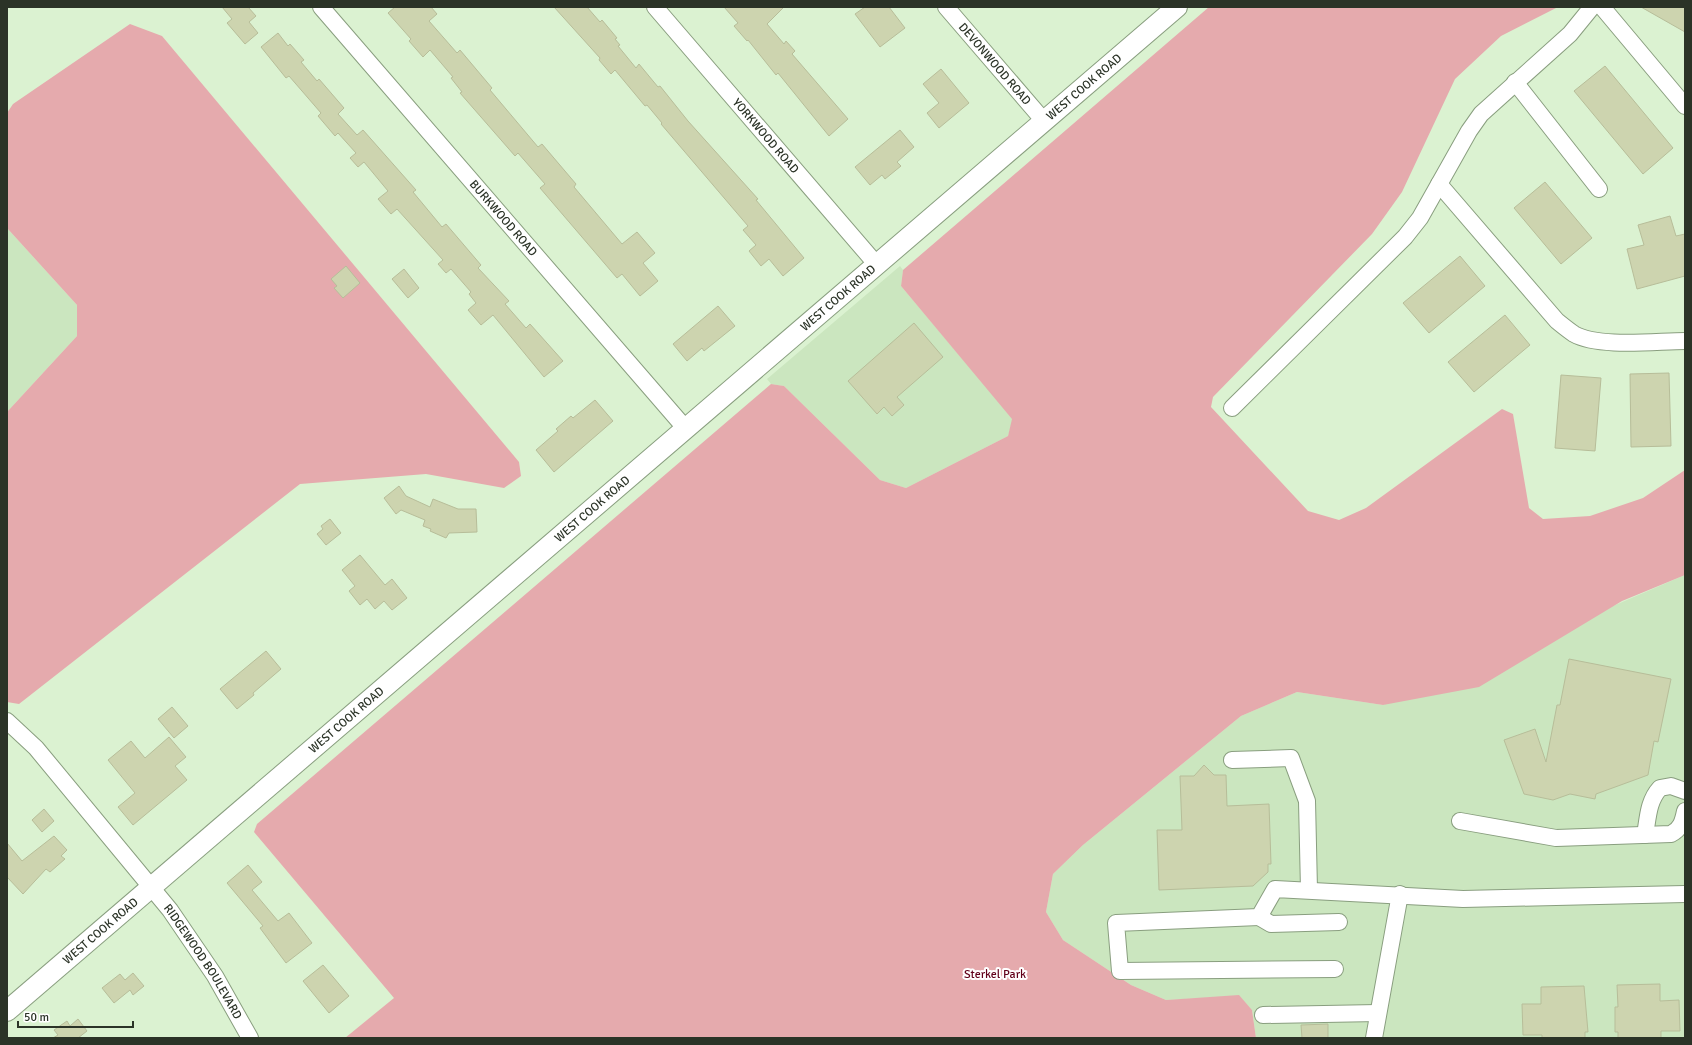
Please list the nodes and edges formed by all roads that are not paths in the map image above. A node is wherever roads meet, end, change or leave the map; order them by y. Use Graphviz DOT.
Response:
graph roads {
  1 [pos="321,7"];
  2 [pos="655,7"];
  3 [pos="946,7"];
  4 [pos="1177,7"];
  5 [pos="1592,7"];
  6 [pos="1602,7"];
  7 [pos="1515,82"];
  8 [pos="1685,106"];
  9 [pos="1044,121"];
  10 [pos="1439,184"];
  11 [pos="1599,189"];
  12 [pos="877,265"];
  13 [pos="1685,341"];
  14 [pos="1232,408"];
  15 [pos="686,430"];
  16 [pos="7,721"];
  17 [pos="1232,760"];
  18 [pos="1685,791"];
  19 [pos="1685,811"];
  20 [pos="1460,821"];
  21 [pos="1645,835"];
  22 [pos="152,888"];
  23 [pos="1309,890"];
  24 [pos="1400,894"];
  25 [pos="1685,894"];
  26 [pos="1259,916"];
  27 [pos="1339,922"];
  28 [pos="1335,969"];
  29 [pos="7,1011"];
  30 [pos="1378,1013"];
  31 [pos="1263,1015"];
  32 [pos="250,1038"];
  33 [pos="1374,1038"];
  1 -- 15 [label="street, BURKWOOD ROAD"];
  2 -- 12 [label="street, YORKWOOD ROAD"];
  3 -- 9 [label="street, DEVONWOOD ROAD"];
  4 -- 9 [label="main road, WEST COOK ROAD"];
  5 -- 7 [label="street"];
  6 -- 8 [label="street"];
  7 -- 10 [label="street"];
  7 -- 11 [label="street"];
  9 -- 12 [label="main road, WEST COOK ROAD"];
  10 -- 13 [label="street"];
  10 -- 14 [label="street"];
  12 -- 15 [label="main road, WEST COOK ROAD"];
  15 -- 22 [label="main road, WEST COOK ROAD"];
  16 -- 22 [label="street, RIDGEWOOD BOULEVARD"];
  17 -- 23 [label="street"];
  18 -- 21 [label="street"];
  19 -- 21 [label="street"];
  20 -- 21 [label="street"];
  22 -- 29 [label="main road, WEST COOK ROAD"];
  22 -- 32 [label="street, RIDGEWOOD BOULEVARD"];
  23 -- 24 [label="street"];
  23 -- 26 [label="street"];
  24 -- 25 [label="street"];
  24 -- 30 [label="street"];
  26 -- 27 [label="street"];
  26 -- 28 [label="street"];
  30 -- 31 [label="street"];
  30 -- 33 [label="street"];
}
